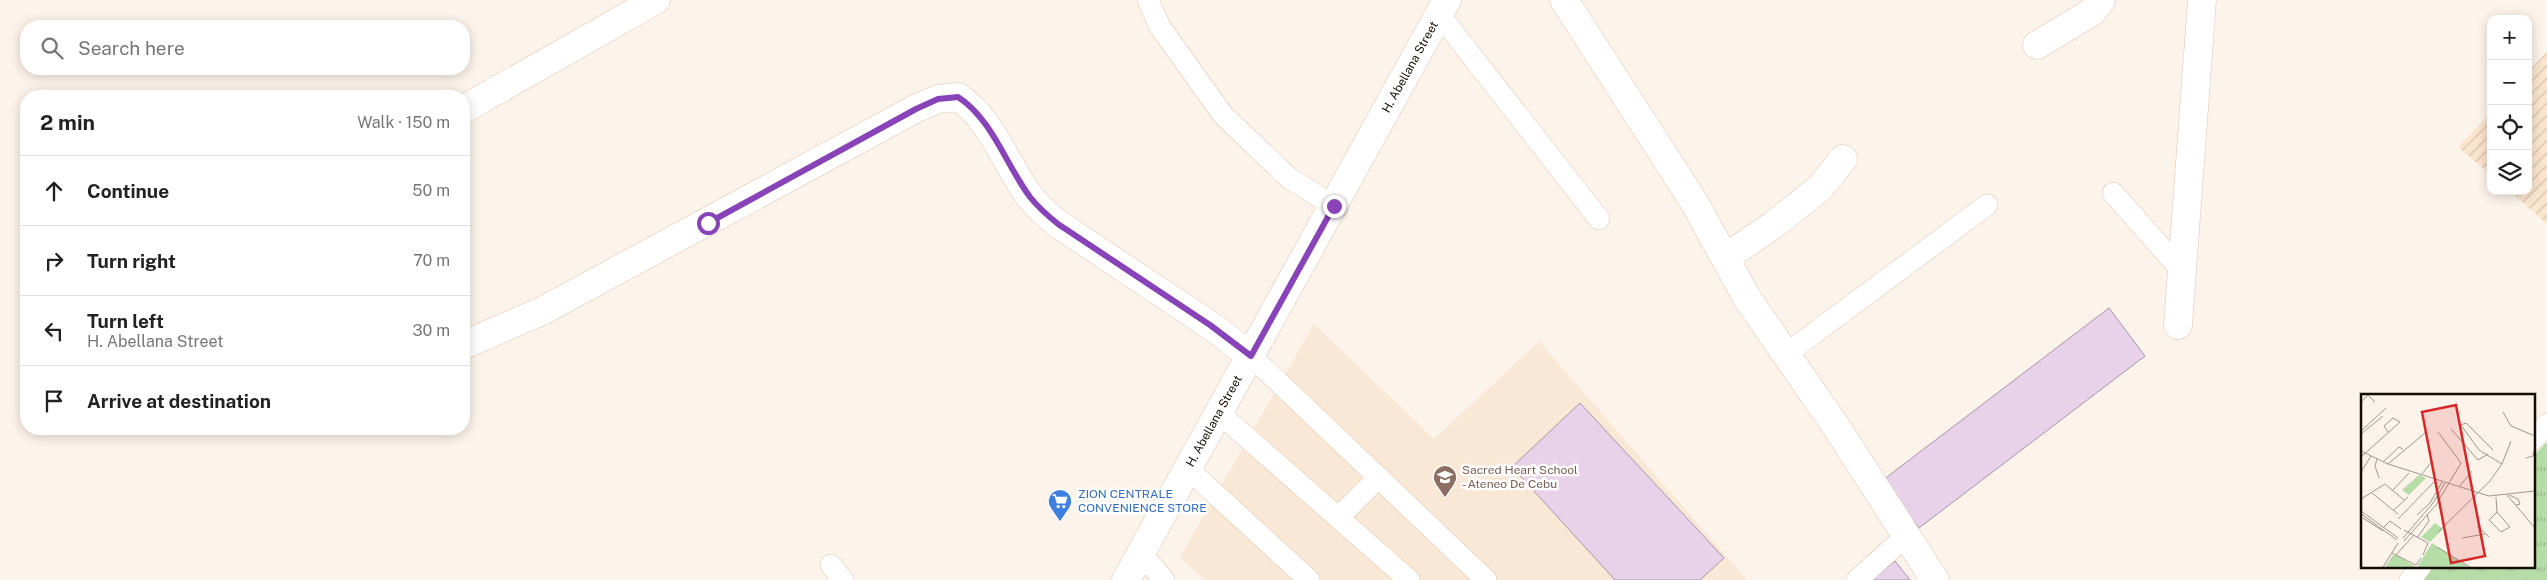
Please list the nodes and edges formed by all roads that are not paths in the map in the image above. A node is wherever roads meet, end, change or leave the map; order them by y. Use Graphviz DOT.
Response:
graph roads {
  1 [pos="656,0"];
  2 [pos="1148,0"];
  3 [pos="1564,0"];
  4 [pos="2101,0"];
  5 [pos="2202,0"];
  6 [pos="1443,7"];
  7 [pos="2038,45"];
  8 [pos="470,106"];
  9 [pos="1843,159"];
  10 [pos="2114,193"];
  11 [pos="1987,205"];
  12 [pos="1334,206"];
  13 [pos="1599,218"];
  14 [pos="1726,258"];
  15 [pos="2180,270"];
  16 [pos="2178,325"];
  17 [pos="470,341"];
  18 [pos="1786,354"];
  19 [pos="1251,356"];
  20 [pos="1220,413"];
  21 [pos="2547,424"];
  22 [pos="2534,438"];
  23 [pos="1188,469"];
  24 [pos="1379,477"];
  25 [pos="1339,516"];
  26 [pos="1906,536"];
  27 [pos="1142,553"];
  28 [pos="2420,568"];
  29 [pos="1126,580"];
  30 [pos="1164,580"];
  31 [pos="1309,580"];
  32 [pos="1409,580"];
  33 [pos="1486,580"];
  34 [pos="1857,580"];
  35 [pos="1935,580"];
  36 [pos="2410,580"];
  1 -- 8 [label="street"];
  2 -- 12 [label="lane"];
  3 -- 14 [label="street"];
  4 -- 7 [label="street"];
  5 -- 15 [label="street"];
  6 -- 12 [label="street, H. Abellana Street"];
  6 -- 13 [label="lane"];
  9 -- 14 [label="street"];
  10 -- 15 [label="lane"];
  11 -- 18 [label="lane"];
  12 -- 19 [label="street, H. Abellana Street"];
  14 -- 18 [label="street"];
  15 -- 16 [label="street"];
  17 -- 19 [label="street"];
  18 -- 26 [label="street"];
  19 -- 20 [label="street, H. Abellana Street"];
  19 -- 24 [label="lane"];
  20 -- 23 [label="street, H. Abellana Street"];
  20 -- 25 [label="lane"];
  21 -- 22 [label="lane"];
  23 -- 27 [label="street, H. Abellana Street"];
  23 -- 31 [label="lane"];
  24 -- 25 [label="lane"];
  24 -- 33 [label="lane"];
  25 -- 32 [label="lane"];
  26 -- 34 [label="lane"];
  26 -- 35 [label="street"];
  27 -- 29 [label="street, H. Abellana Street"];
  27 -- 30 [label="lane"];
  28 -- 36 [label="lane"];
}
